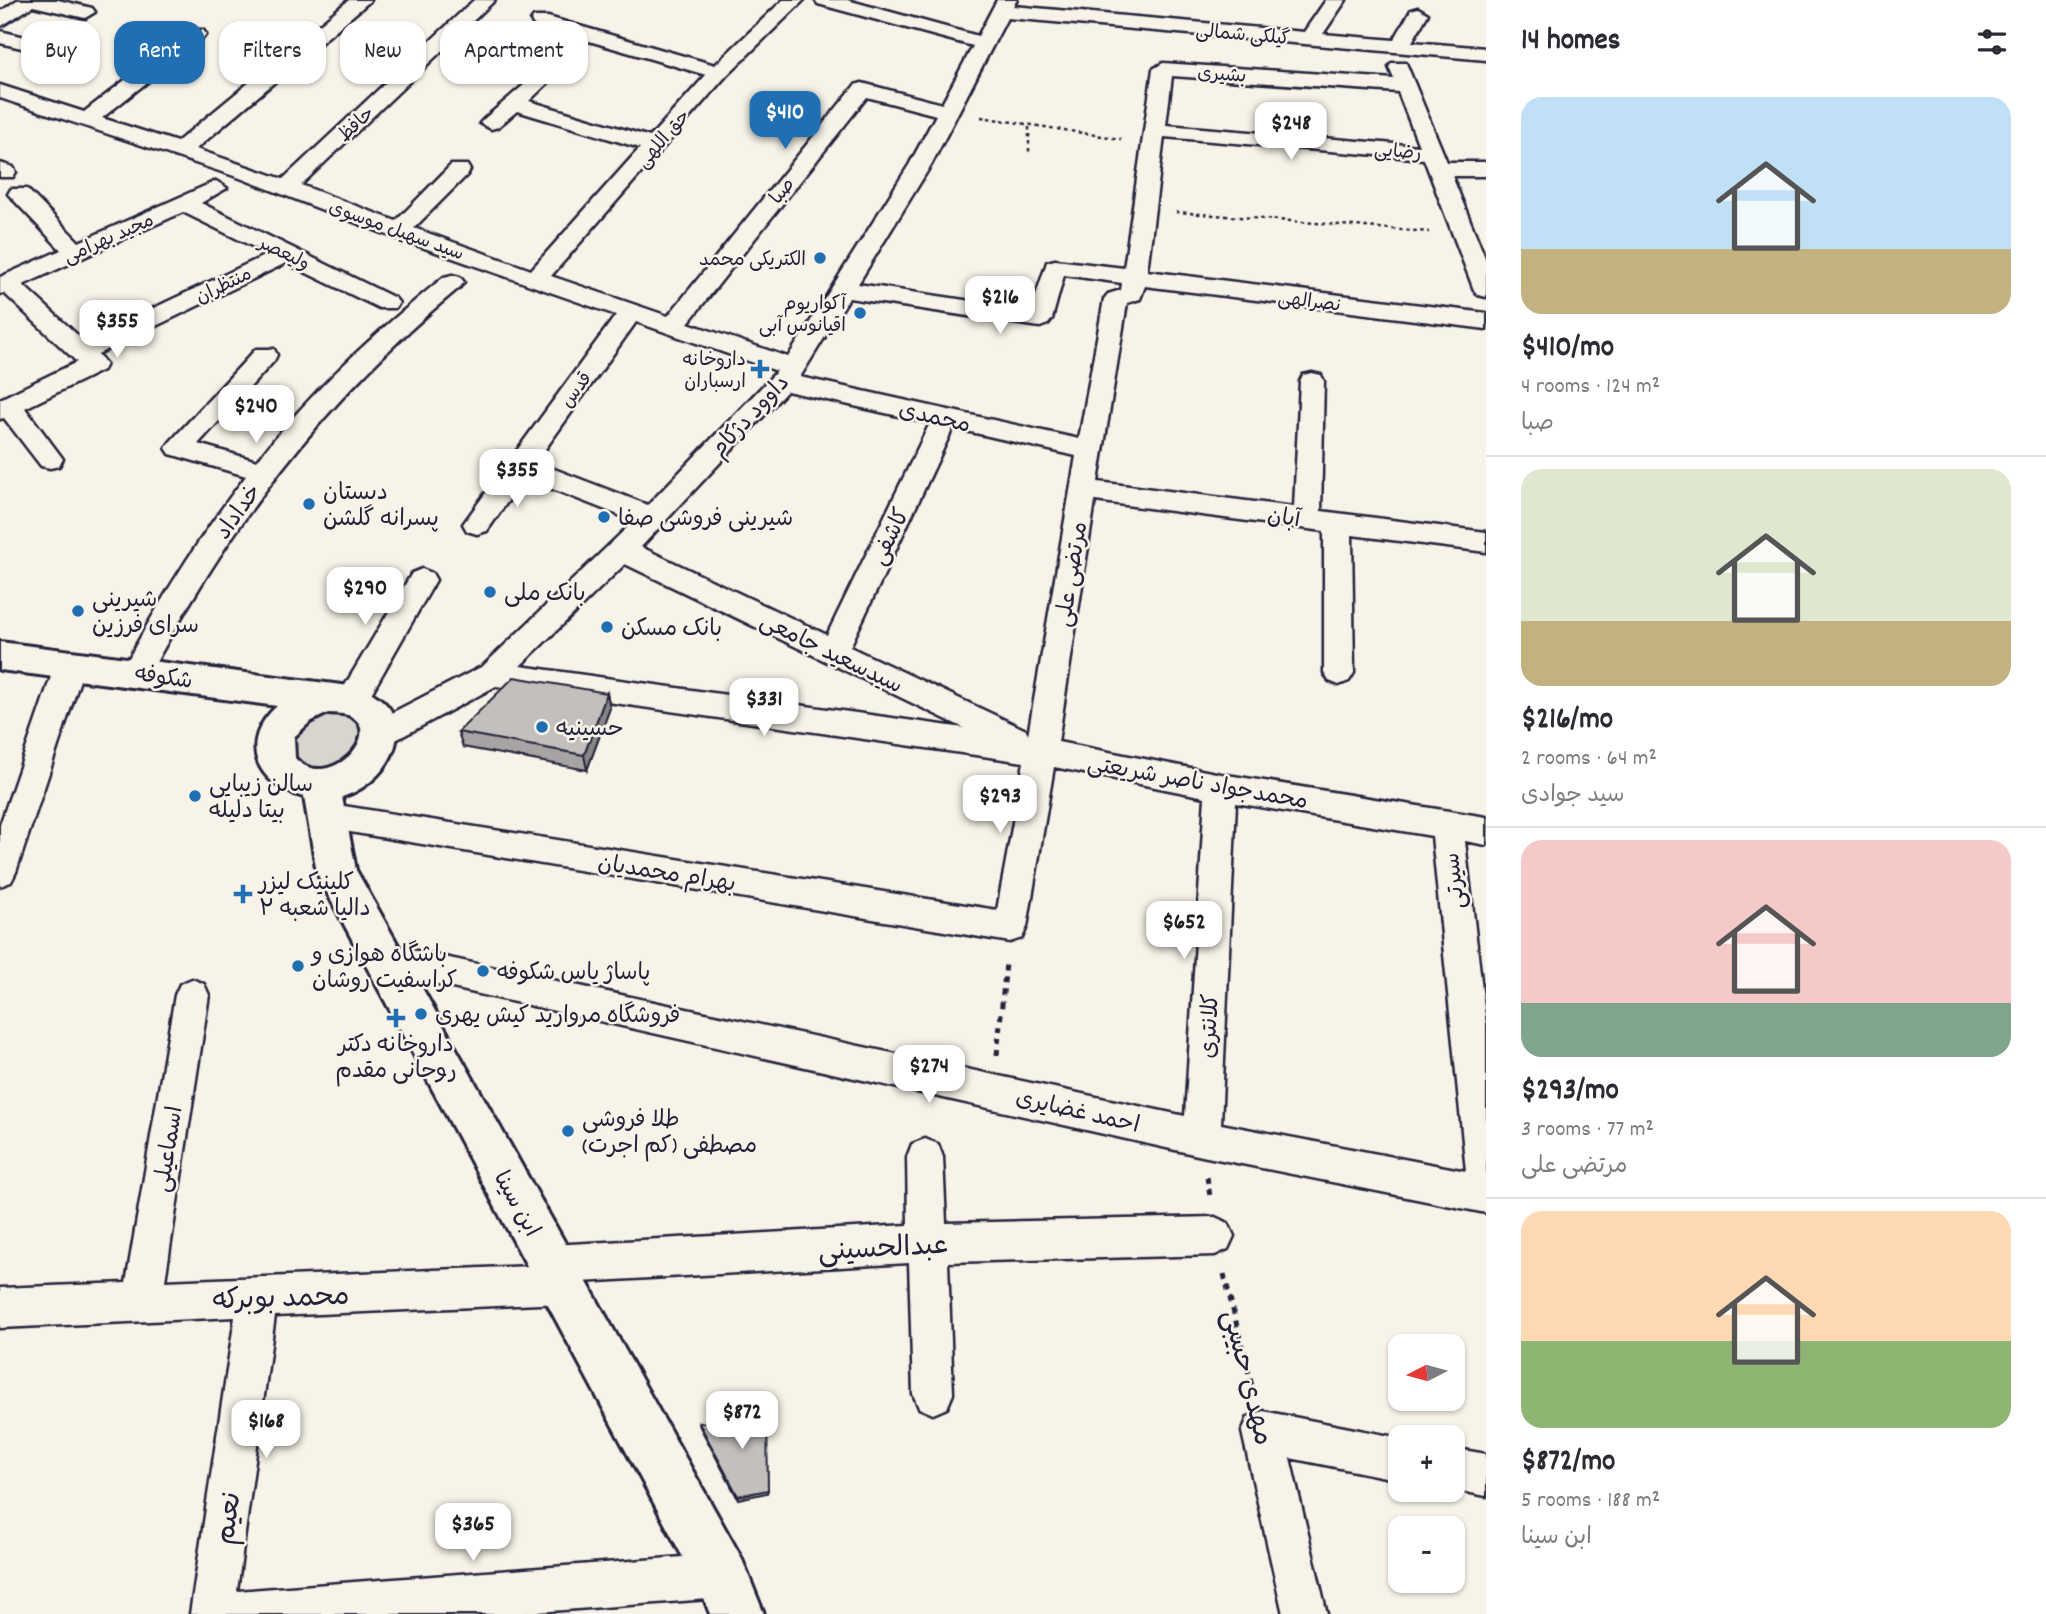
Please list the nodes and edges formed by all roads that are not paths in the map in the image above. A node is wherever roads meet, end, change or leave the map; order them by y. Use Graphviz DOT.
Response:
graph roads {
  1 [pos="31,0"];
  2 [pos="361,0"];
  3 [pos="485,0"];
  4 [pos="794,0"];
  5 [pos="825,0"];
  6 [pos="1336,0"];
  7 [pos="1003,6"];
  8 [pos="85,12"];
  9 [pos="1418,14"];
  10 [pos="0,21"];
  11 [pos="588,35"];
  12 [pos="0,37"];
  13 [pos="1310,38"];
  14 [pos="21,42"];
  15 [pos="983,43"];
  16 [pos="1395,46"];
  17 [pos="1486,54"];
  18 [pos="719,72"];
  19 [pos="132,84"];
  20 [pos="537,84"];
  21 [pos="1406,86"];
  22 [pos="0,91"];
  23 [pos="516,103"];
  24 [pos="946,111"];
  25 [pos="89,118"];
  26 [pos="491,123"];
  27 [pos="1154,137"];
  28 [pos="656,146"];
  29 [pos="181,150"];
  30 [pos="1435,161"];
  31 [pos="1486,169"];
  32 [pos="460,170"];
  33 [pos="216,188"];
  34 [pos="286,188"];
  35 [pos="19,194"];
  36 [pos="183,203"];
  37 [pos="398,231"];
  38 [pos="75,251"];
  39 [pos="288,253"];
  40 [pos="1134,279"];
  41 [pos="535,280"];
  42 [pos="452,282"];
  43 [pos="4,285"];
  44 [pos="841,289"];
  45 [pos="1486,290"];
  46 [pos="387,303"];
  47 [pos="631,312"];
  48 [pos="1486,321"];
  49 [pos="673,327"];
  50 [pos="82,352"];
  51 [pos="265,355"];
  52 [pos="788,374"];
  53 [pos="1312,382"];
  54 [pos="5,408"];
  55 [pos="945,419"];
  56 [pos="1089,450"];
  57 [pos="50,459"];
  58 [pos="519,466"];
  59 [pos="264,472"];
  60 [pos="1082,490"];
  61 [pos="652,517"];
  62 [pos="1307,519"];
  63 [pos="477,524"];
  64 [pos="1338,524"];
  65 [pos="1486,542"];
  66 [pos="622,550"];
  67 [pos="422,579"];
  68 [pos="833,652"];
  69 [pos="0,656"];
  70 [pos="69,665"];
  71 [pos="137,671"];
  72 [pos="1339,673"];
  73 [pos="493,674"];
  74 [pos="340,699"];
  75 [pos="381,733"];
  76 [pos="1043,752"];
  77 [pos="1221,787"];
  78 [pos="323,801"];
  79 [pos="1447,825"];
  80 [pos="1486,831"];
  81 [pos="6,834"];
  82 [pos="0,872"];
  83 [pos="1010,927"];
  84 [pos="384,959"];
  85 [pos="192,995"];
  86 [pos="1202,1138"];
  87 [pos="925,1157"];
  88 [pos="1486,1187"];
  89 [pos="1486,1194"];
  90 [pos="1215,1236"];
  91 [pos="927,1243"];
  92 [pos="557,1274"];
  93 [pos="258,1297"];
  94 [pos="142,1302"];
  95 [pos="0,1308"];
  96 [pos="933,1394"];
  97 [pos="1388,1457"];
  98 [pos="1465,1471"];
  99 [pos="1486,1475"];
  100 [pos="730,1595"];
  101 [pos="212,1614"];
  102 [pos="229,1614"];
  103 [pos="1305,1614"];
  1 -- 8 [label="street"];
  1 -- 10 [label="street"];
  2 -- 29 [label="street"];
  3 -- 34 [label="street, حافظ"];
  4 -- 18 [label="street, حق اللهی"];
  5 -- 15 [label="street"];
  6 -- 13 [label="street"];
  7 -- 13 [label="street, گيلکی شمالی"];
  7 -- 15 [label="street, داوود دژکام"];
  9 -- 16 [label="street"];
  11 -- 18 [label="street"];
  12 -- 14 [label="street"];
  13 -- 16 [label="street, گيلکی شمالی"];
  15 -- 24 [label="street, داوود دژکام"];
  16 -- 17 [label="street, گيلکی شمالی"];
  16 -- 21 [label="street"];
  18 -- 28 [label="street, حق اللهی"];
  19 -- 25 [label="street"];
  20 -- 23 [label="street"];
  21 -- 27 [label="street, بشیری"];
  21 -- 30 [label="street"];
  22 -- 25 [label="street, سید سهیل موسوی"];
  23 -- 26 [label="street"];
  23 -- 28 [label="street"];
  24 -- 44 [label="street, داوود دژکام"];
  24 -- 49 [label="street, صبا"];
  25 -- 29 [label="street, سید سهیل موسوی"];
  27 -- 30 [label="street, رضایی"];
  27 -- 40 [label="street"];
  28 -- 41 [label="street, حق اللهی"];
  29 -- 34 [label="street, سید سهیل موسوی"];
  30 -- 31 [label="street, رضایی"];
  30 -- 45 [label="street"];
  32 -- 37 [label="street"];
  33 -- 36 [label="street, مجید بهرامی"];
  34 -- 37 [label="street, سید سهیل موسوی"];
  35 -- 38 [label="street"];
  36 -- 38 [label="street, مجید بهرامی"];
  36 -- 39 [label="street, ولیعصر"];
  37 -- 41 [label="street, سید سهیل موسوی"];
  38 -- 43 [label="street, مجید بهرامی"];
  39 -- 46 [label="street, ولیعصر"];
  39 -- 50 [label="street, منتظران"];
  40 -- 44 [label="street, نصرالهی"];
  40 -- 48 [label="street, نصرالهی"];
  40 -- 56 [label="street, مرتضی علی"];
  41 -- 47 [label="street, سید سهیل موسوی"];
  42 -- 59 [label="street, خداداد"];
  43 -- 50 [label="street"];
  44 -- 52 [label="street, داوود دژکام"];
  47 -- 49 [label="street, سید سهیل موسوی"];
  47 -- 58 [label="street, قدس"];
  49 -- 52 [label="street, سید سهیل موسوی"];
  50 -- 54 [label="street"];
  51 -- 59 [label="street"];
  52 -- 55 [label="street, محمدی"];
  52 -- 61 [label="street, داوود دژکام"];
  53 -- 62 [label="street"];
  54 -- 57 [label="street"];
  55 -- 56 [label="street, محمدی"];
  55 -- 68 [label="street, کاشفی"];
  56 -- 60 [label="street, مرتضی علی"];
  58 -- 61 [label="street"];
  58 -- 63 [label="street, قدس"];
  59 -- 71 [label="street, خداداد"];
  60 -- 62 [label="street, آبان"];
  60 -- 76 [label="street, مرتضی علی"];
  61 -- 66 [label="street, داوود دژکام"];
  62 -- 64 [label="street, آبان"];
  64 -- 65 [label="street, آبان"];
  64 -- 72 [label="street"];
  66 -- 68 [label="street, سیدسعید جامعی"];
  66 -- 73 [label="street, داوود دژکام"];
  67 -- 74 [label="street"];
  68 -- 76 [label="street, سیدسعید جامعی"];
  69 -- 70 [label="main road, شکوفه"];
  70 -- 71 [label="main road, شکوفه"];
  70 -- 81 [label="street"];
  71 -- 74 [label="main road, شکوفه"];
  73 -- 75 [label="street, داوود دژکام"];
  73 -- 76 [label="street, محمدجواد ناصر شریعتی"];
  74 -- 75 [label="main road"];
  74 -- 78 [label="main road"];
  75 -- 78 [label="main road"];
  76 -- 77 [label="street, محمدجواد ناصر شریعتی"];
  76 -- 83 [label="street, مرتضی علی"];
  77 -- 79 [label="street, محمدجواد ناصر شریعتی"];
  77 -- 86 [label="street, کلانتری"];
  78 -- 83 [label="street, بهرام محمدیان"];
  78 -- 84 [label="main road, ابن سینا"];
  79 -- 80 [label="street, محمدجواد ناصر شریعتی"];
  79 -- 88 [label="street, سیرتی"];
  81 -- 82 [label="street"];
  84 -- 86 [label="street, احمد غضایری"];
  84 -- 92 [label="main road, ابن سینا"];
  85 -- 94 [label="street, اسماعیلی"];
  86 -- 89 [label="street, احمد غضایری"];
  87 -- 91 [label="street"];
  90 -- 91 [label="street, عبدالحسینی"];
  91 -- 92 [label="street, عبدالحسینی"];
  91 -- 96 [label="street"];
  92 -- 93 [label="street, محمد بوبرکه"];
  92 -- 100 [label="main road, ابن سینا"];
  93 -- 94 [label="street, محمد بوبرکه"];
  93 -- 101 [label="street, نعیم"];
  94 -- 95 [label="street, محمد بوبرکه"];
  97 -- 103 [label="street, مهدی حبیبی"];
  98 -- 99 [label="street"];
  100 -- 102 [label="street"];
}
